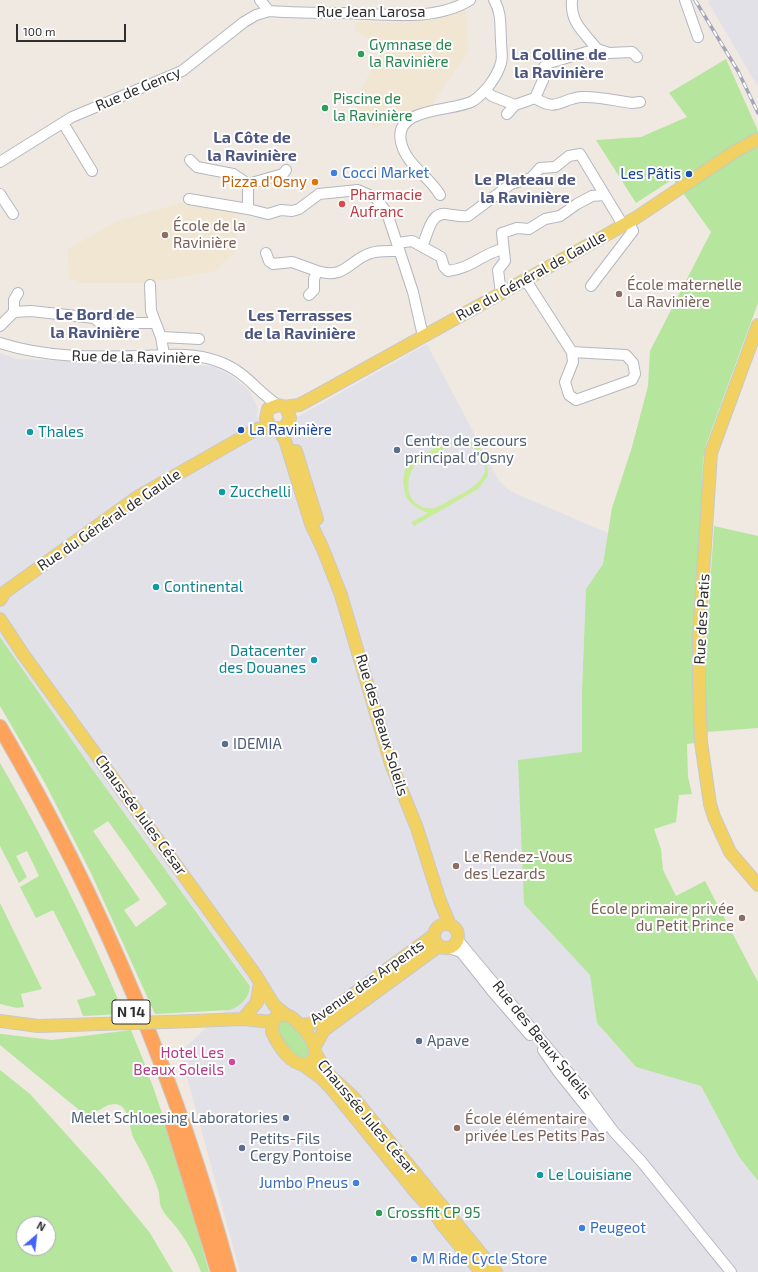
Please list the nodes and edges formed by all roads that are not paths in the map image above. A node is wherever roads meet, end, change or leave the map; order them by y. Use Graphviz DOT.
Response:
graph roads {
  1 [pos="260,0"];
  2 [pos="470,0"];
  3 [pos="494,0"];
  4 [pos="572,0"];
  5 [pos="685,0"];
  6 [pos="269,12"];
  7 [pos="698,37"];
  8 [pos="597,49"];
  9 [pos="637,57"];
  10 [pos="486,91"];
  11 [pos="535,98"];
  12 [pos="640,102"];
  13 [pos="514,105"];
  14 [pos="507,114"];
  15 [pos="63,123"];
  16 [pos="755,140"];
  17 [pos="190,160"];
  18 [pos="0,162"];
  19 [pos="286,170"];
  20 [pos="92,171"];
  21 [pos="248,184"];
  22 [pos="0,194"];
  23 [pos="440,195"];
  24 [pos="604,195"];
  25 [pos="189,199"];
  26 [pos="248,208"];
  27 [pos="13,214"];
  28 [pos="626,223"];
  29 [pos="422,246"];
  30 [pos="398,247"];
  31 [pos="503,249"];
  32 [pos="266,253"];
  33 [pos="318,271"];
  34 [pos="525,279"];
  35 [pos="150,285"];
  36 [pos="591,286"];
  37 [pos="18,293"];
  38 [pos="501,293"];
  39 [pos="310,295"];
  40 [pos="14,312"];
  41 [pos="154,323"];
  42 [pos="758,325"];
  43 [pos="0,326"];
  44 [pos="423,336"];
  45 [pos="161,337"];
  46 [pos="199,339"];
  47 [pos="0,343"];
  48 [pos="572,352"];
  49 [pos="164,355"];
  50 [pos="278,417"];
  51 [pos="2,595"];
  52 [pos="1,623"];
  53 [pos="0,727"];
  54 [pos="0,746"];
  55 [pos="758,885"];
  56 [pos="440,901"];
  57 [pos="450,925"];
  58 [pos="458,938"];
  59 [pos="440,939"];
  60 [pos="260,982"];
  61 [pos="276,1018"];
  62 [pos="242,1019"];
  63 [pos="0,1021"];
  64 [pos="299,1025"];
  65 [pos="315,1050"];
  66 [pos="303,1065"];
  67 [pos="218,1272"];
  68 [pos="228,1272"];
  69 [pos="481,1272"];
  70 [pos="496,1272"];
  71 [pos="723,1272"];
  72 [pos="731,1272"];
  1 -- 6 [label="street"];
  2 -- 6 [label="street, Rue Jean Larosa"];
  3 -- 10 [label="street"];
  4 -- 8 [label="street"];
  5 -- 7 [label="street"];
  6 -- 15 [label="street, Rue de Gency"];
  8 -- 9 [label="street"];
  8 -- 11 [label="street"];
  10 -- 13 [label="street"];
  10 -- 23 [label="street"];
  11 -- 12 [label="street"];
  11 -- 13 [label="street"];
  13 -- 14 [label="street"];
  15 -- 18 [label="street, Rue de Gency"];
  15 -- 20 [label="street"];
  16 -- 28 [label="main road, Rue du Général de Gaulle"];
  17 -- 21 [label="street"];
  19 -- 21 [label="street"];
  21 -- 26 [label="street"];
  22 -- 27 [label="street"];
  24 -- 28 [label="street"];
  24 -- 29 [label="street"];
  24 -- 31 [label="street"];
  25 -- 26 [label="street"];
  26 -- 30 [label="street"];
  28 -- 34 [label="main road, Rue du Général de Gaulle"];
  28 -- 36 [label="street"];
  29 -- 30 [label="street"];
  29 -- 31 [label="street"];
  30 -- 33 [label="street"];
  30 -- 44 [label="street"];
  31 -- 38 [label="street"];
  32 -- 33 [label="street"];
  33 -- 39 [label="street"];
  34 -- 38 [label="main road, Rue du Général de Gaulle"];
  34 -- 48 [label="street"];
  35 -- 41 [label="street"];
  37 -- 40 [label="street"];
  38 -- 44 [label="main road, Rue du Général de Gaulle"];
  40 -- 41 [label="street"];
  40 -- 43 [label="street"];
  41 -- 45 [label="street"];
  42 -- 55 [label="main road, Rue des Patis"];
  44 -- 50 [label="main road, Rue du Général de Gaulle"];
  45 -- 46 [label="street"];
  45 -- 49 [label="street"];
  47 -- 49 [label="street, Rue de la Ravinière"];
  48 -- 48 [label="street"];
  49 -- 50 [label="street, Rue de la Ravinière"];
  50 -- 51 [label="main road, Rue du Général de Gaulle"];
  50 -- 56 [label="main road, Rue des Beaux Soleils"];
  52 -- 60 [label="main road, Chaussée Jules César"];
  53 -- 68 [label="highway, N 14"];
  54 -- 67 [label="highway, N 14"];
  56 -- 57 [label="main road, Rue des Beaux Soleils"];
  56 -- 59 [label="main road, Rue des Beaux Soleils"];
  57 -- 58 [label="main road, Rue des Beaux Soleils"];
  57 -- 59 [label="main road"];
  58 -- 59 [label="main road"];
  58 -- 72 [label="street, Rue des Beaux Soleils"];
  59 -- 64 [label="main road, Avenue des Arpents"];
  59 -- 65 [label="main road, Avenue des Arpents"];
  59 -- 71 [label="street, Rue des Beaux Soleils"];
  60 -- 61 [label="main road, Chaussée Jules César"];
  60 -- 62 [label="main road"];
  61 -- 62 [label="main road, Chaussée Jules César"];
  61 -- 64 [label="main road, Chaussée Jules César"];
  61 -- 66 [label="main road, Chaussée Jules César"];
  62 -- 63 [label="main road, bridge"];
  64 -- 65 [label="main road, Chaussée Jules César"];
  65 -- 66 [label="main road, Avenue des Arpents"];
  65 -- 70 [label="main road, Chaussée Jules César"];
  66 -- 69 [label="main road, Chaussée Jules César"];
}
